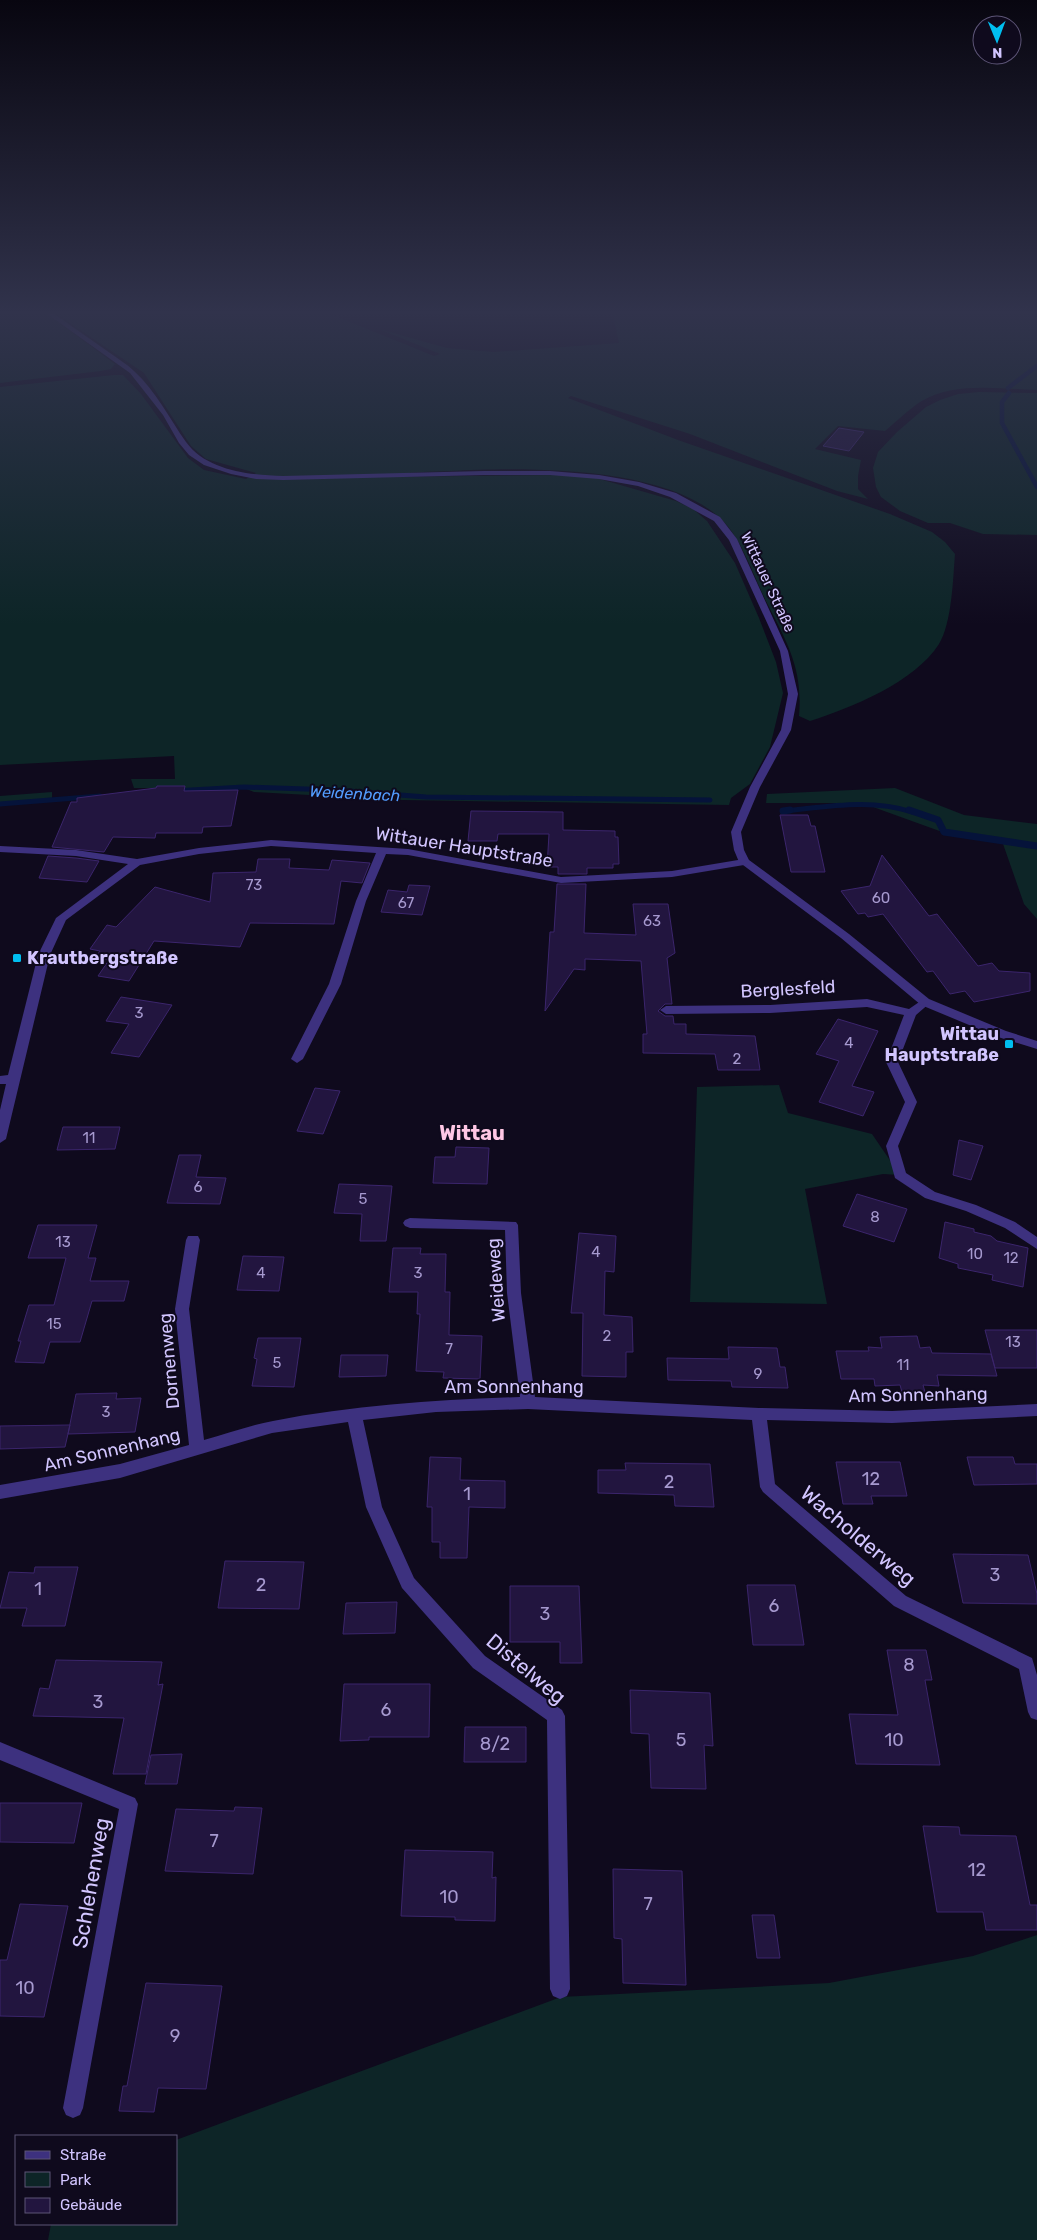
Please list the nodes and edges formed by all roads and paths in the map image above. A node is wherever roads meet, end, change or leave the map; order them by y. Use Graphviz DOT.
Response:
graph roads {
  1 [pos="167,416"];
  2 [pos="0,848"];
  3 [pos="382,851"];
  4 [pos="137,862"];
  5 [pos="744,862"];
  6 [pos="926,1002"];
  7 [pos="666,1010"];
  8 [pos="911,1014"];
  9 [pos="1037,1045"];
  10 [pos="297,1059"];
  11 [pos="6,1079"];
  12 [pos="0,1139"];
  13 [pos="410,1223"];
  14 [pos="193,1240"];
  15 [pos="1037,1244"];
  16 [pos="528,1403"];
  17 [pos="1037,1410"];
  18 [pos="759,1414"];
  19 [pos="354,1415"];
  20 [pos="197,1449"];
  21 [pos="0,1492"];
  22 [pos="1037,1712"];
  23 [pos="0,1751"];
  24 [pos="560,1989"];
  25 [pos="73,2108"];
  1 -- 5 [label="street, Wittauer Straße"];
  2 -- 4 [label="street, Wittauer Hauptstraße"];
  3 -- 4 [label="street, Wittauer Hauptstraße"];
  3 -- 5 [label="street, Wittauer Hauptstraße"];
  3 -- 10 [label="street"];
  4 -- 11 [label="street"];
  5 -- 6 [label="street"];
  6 -- 8 [label="street"];
  6 -- 9 [label="street"];
  7 -- 8 [label="street, Berglesfeld"];
  8 -- 15 [label="street"];
  11 -- 12 [label="street"];
  13 -- 16 [label="street, Weideweg"];
  14 -- 20 [label="street, Dornenweg"];
  16 -- 18 [label="street, Am Sonnenhang"];
  16 -- 19 [label="street, Am Sonnenhang"];
  17 -- 18 [label="street, Am Sonnenhang"];
  18 -- 22 [label="street, Wacholderweg"];
  19 -- 20 [label="street, Am Sonnenhang"];
  19 -- 24 [label="street, Distelweg"];
  20 -- 21 [label="street, Am Sonnenhang"];
  23 -- 25 [label="street, Schlehenweg"];
}
